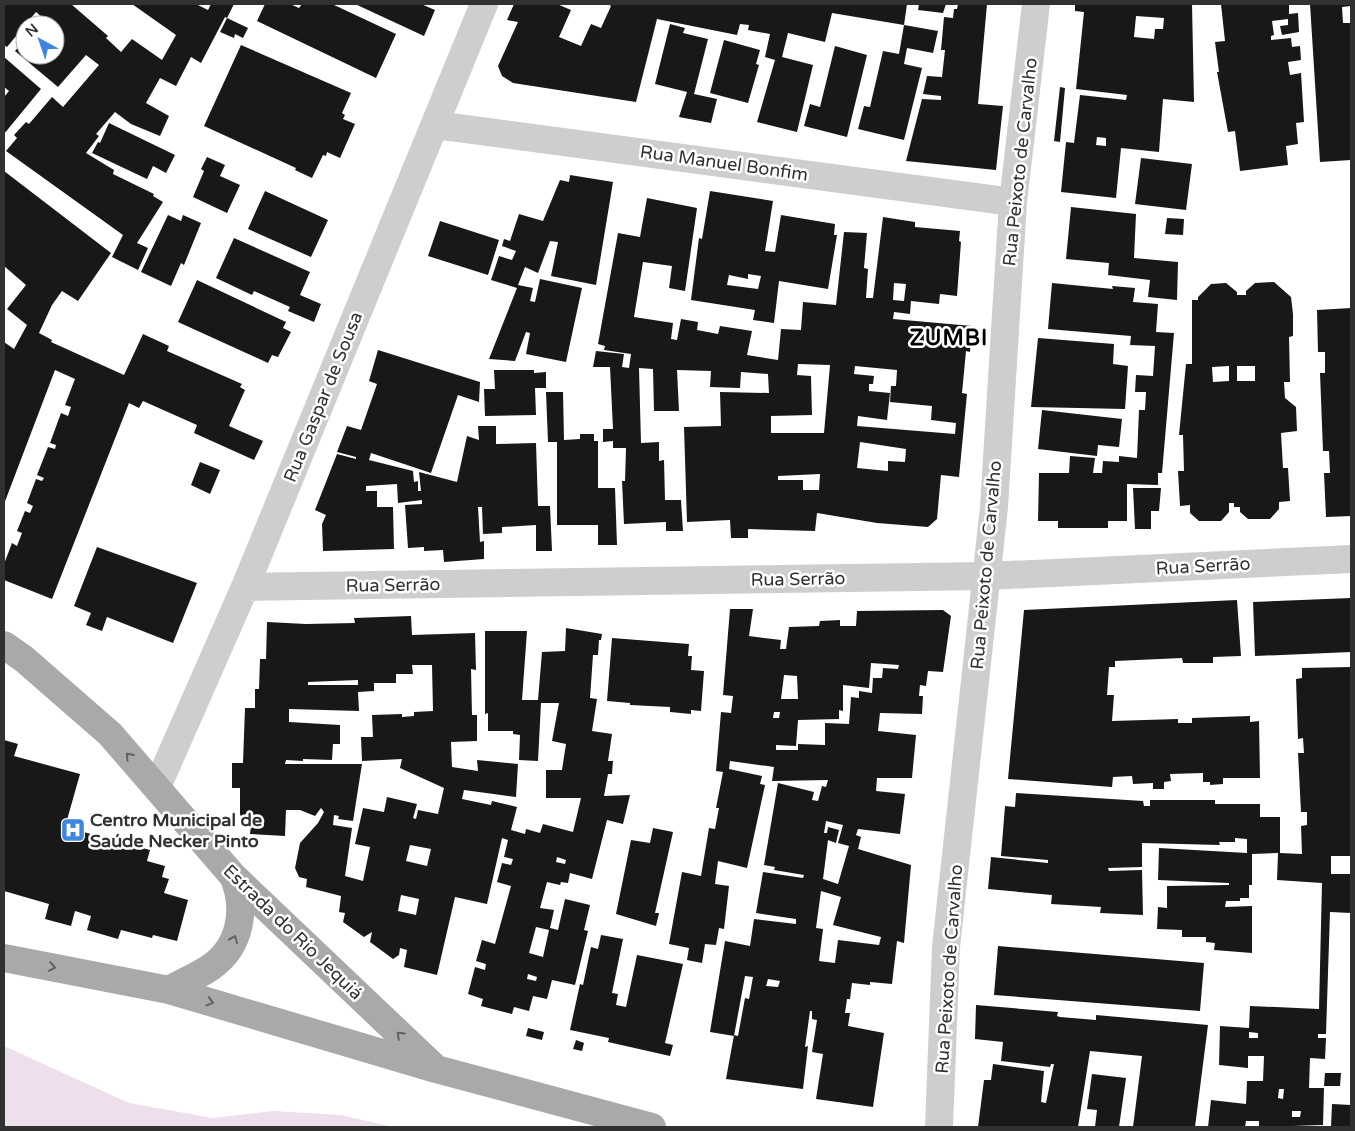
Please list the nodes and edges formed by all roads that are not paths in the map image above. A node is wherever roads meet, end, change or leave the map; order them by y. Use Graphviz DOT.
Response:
graph roads {
  1 [pos="484,4"];
  2 [pos="1036,4"];
  3 [pos="435,125"];
  4 [pos="1013,202"];
  5 [pos="1351,559"];
  6 [pos="987,576"];
  7 [pos="245,587"];
  8 [pos="4,645"];
  9 [pos="158,787"];
  10 [pos="233,876"];
  11 [pos="4,958"];
  12 [pos="169,990"];
  13 [pos="436,1069"];
  14 [pos="652,1127"];
  15 [pos="939,1127"];
  1 -- 3 [label="street, Rua Gaspar de Sousa"];
  2 -- 4 [label="street, Rua Peixoto de Carvalho"];
  3 -- 4 [label="street, Rua Manuel Bonfim"];
  3 -- 7 [label="street, Rua Gaspar de Sousa"];
  4 -- 6 [label="street, Rua Peixoto de Carvalho"];
  5 -- 6 [label="street, Rua Serrão"];
  6 -- 7 [label="street, Rua Serrão"];
  6 -- 15 [label="street, Rua Peixoto de Carvalho"];
  7 -- 9 [label="street, Rua Gaspar de Sousa"];
  9 -- 8 [label="main road, Estrada do Rio Jequiá, one-way"];
  9 -- 10 [label="main road, Estrada do Rio Jequiá"];
  12 -- 10 [label="main road, one-way"];
  13 -- 10 [label="main road, Estrada do Rio Jequiá, one-way"];
  11 -- 12 [label="main road, Estrada do Rio Jequiá, one-way"];
  12 -- 13 [label="main road, Estrada do Rio Jequiá, one-way"];
  13 -- 14 [label="main road, Estrada do Rio Jequiá"];
}
